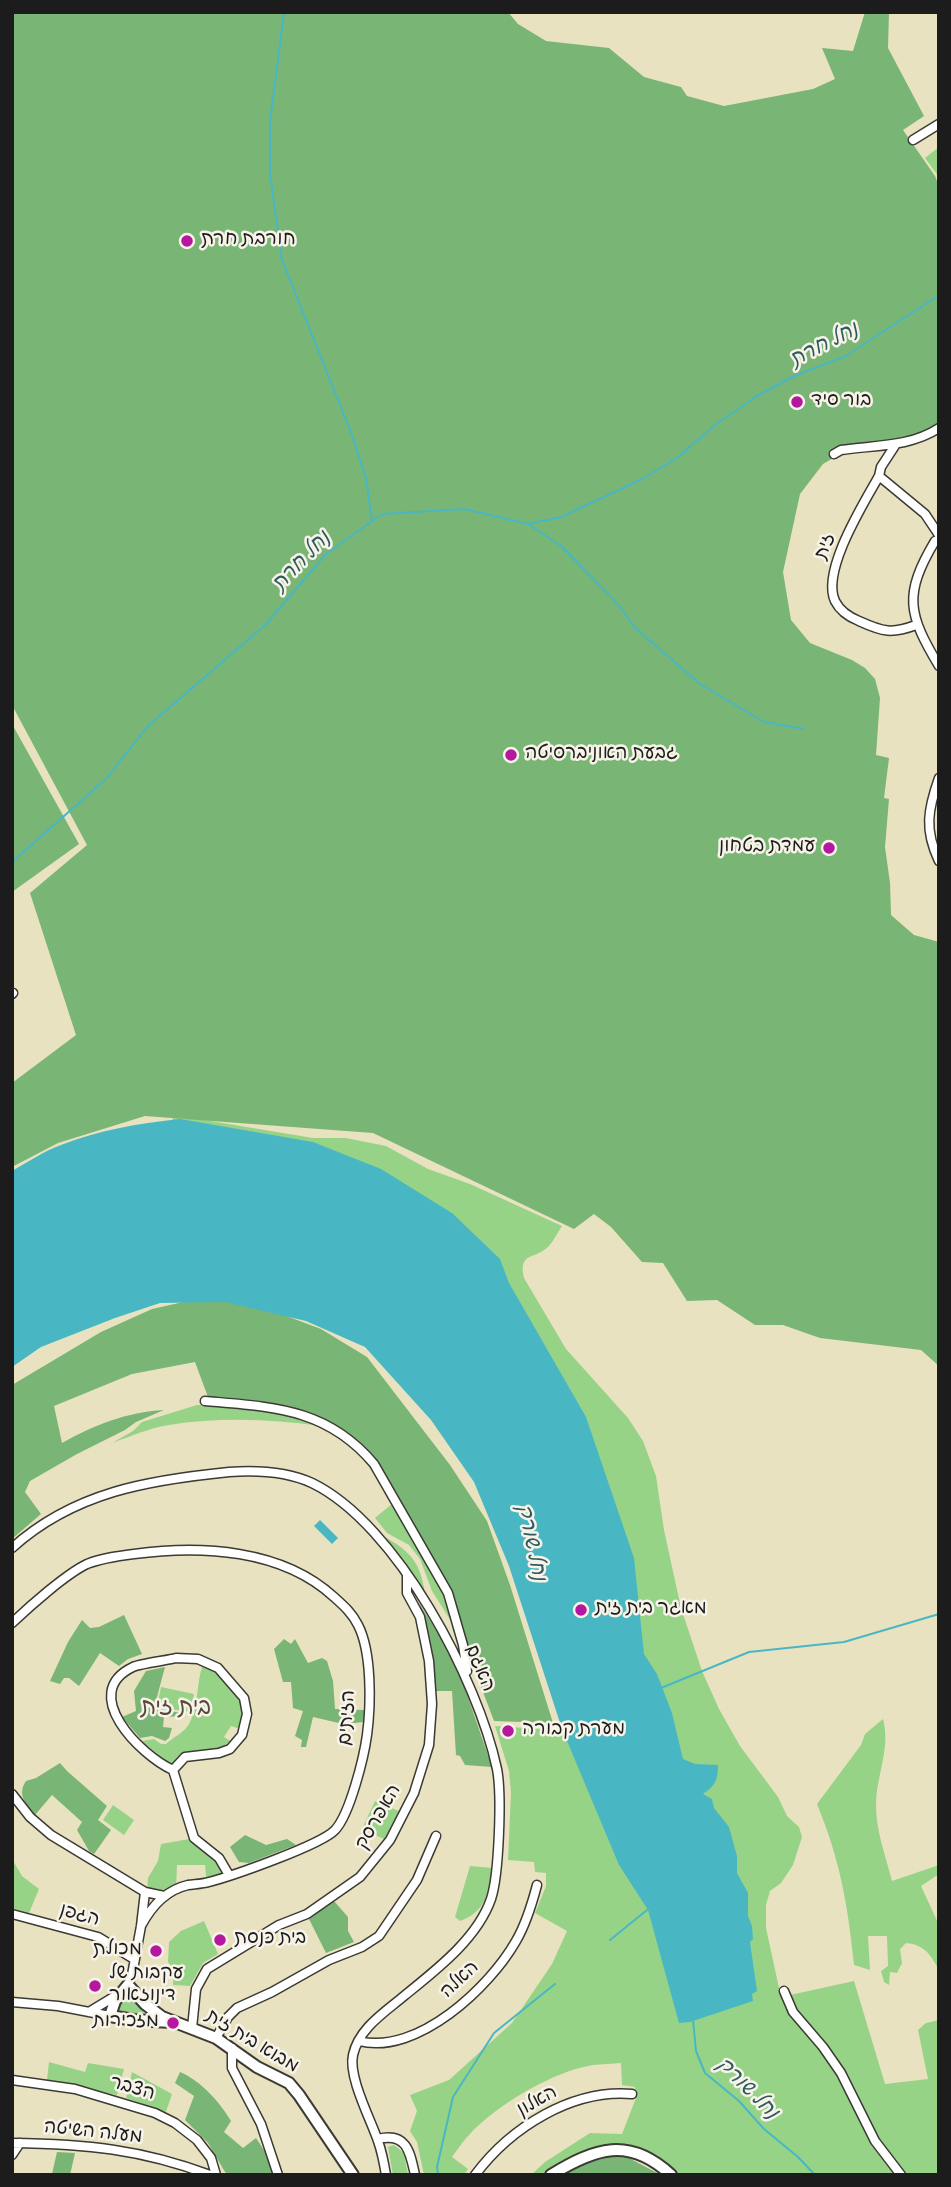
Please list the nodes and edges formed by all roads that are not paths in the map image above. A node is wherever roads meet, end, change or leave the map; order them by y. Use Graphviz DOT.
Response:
graph roads {
  1 [pos="939,124"];
  2 [pos="913,140"];
  3 [pos="939,428"];
  4 [pos="896,444"];
  5 [pos="834,454"];
  6 [pos="879,476"];
  7 [pos="939,537"];
  8 [pos="916,625"];
  9 [pos="939,666"];
  10 [pos="939,778"];
  11 [pos="939,820"];
  12 [pos="929,821"];
  13 [pos="939,861"];
  14 [pos="205,1401"];
  15 [pos="12,1548"];
  16 [pos="407,1576"];
  17 [pos="12,1623"];
  18 [pos="468,1681"];
  19 [pos="173,1770"];
  20 [pos="12,1794"];
  21 [pos="436,1836"];
  22 [pos="229,1875"];
  23 [pos="537,1885"];
  24 [pos="145,1892"];
  25 [pos="164,1896"];
  26 [pos="12,1914"];
  27 [pos="141,1926"];
  28 [pos="134,1959"];
  29 [pos="125,1988"];
  30 [pos="784,1991"];
  31 [pos="12,2002"];
  32 [pos="89,2012"];
  33 [pos="110,2016"];
  34 [pos="172,2022"];
  35 [pos="192,2028"];
  36 [pos="216,2038"];
  37 [pos="359,2041"];
  38 [pos="232,2048"];
  39 [pos="12,2080"];
  40 [pos="632,2094"];
  41 [pos="377,2139"];
  42 [pos="16,2143"];
  43 [pos="12,2155"];
  44 [pos="210,2175"];
  45 [pos="216,2175"];
  46 [pos="278,2175"];
  47 [pos="353,2175"];
  48 [pos="386,2175"];
  49 [pos="415,2175"];
  50 [pos="475,2175"];
  51 [pos="551,2175"];
  52 [pos="671,2175"];
  53 [pos="901,2175"];
  1 -- 2 [label="street"];
  3 -- 4 [label="street"];
  4 -- 5 [label="street"];
  4 -- 6 [label="street, זית"];
  6 -- 7 [label="street"];
  6 -- 8 [label="street, זית"];
  7 -- 8 [label="street"];
  8 -- 9 [label="street"];
  10 -- 12 [label="street"];
  11 -- 12 [label="street"];
  12 -- 13 [label="street"];
  14 -- 18 [label="street"];
  15 -- 16 [label="street, האגם"];
  16 -- 18 [label="street, האגם"];
  16 -- 35 [label="street, האפרסק"];
  17 -- 22 [label="street, הזיתים"];
  18 -- 37 [label="street, האגם"];
  19 -- 19 [label="street"];
  19 -- 22 [label="street"];
  20 -- 24 [label="street"];
  21 -- 36 [label="street"];
  22 -- 25 [label="street, הזיתים"];
  23 -- 37 [label="street, האלה"];
  24 -- 25 [label="street"];
  24 -- 27 [label="street"];
  25 -- 27 [label="street"];
  26 -- 28 [label="street, הגפן"];
  27 -- 28 [label="street"];
  28 -- 29 [label="street"];
  29 -- 32 [label="street"];
  29 -- 33 [label="street"];
  29 -- 34 [label="street, מבוא בית זית"];
  30 -- 53 [label="street"];
  31 -- 32 [label="street"];
  32 -- 33 [label="street"];
  33 -- 34 [label="street, מבוא בית זית"];
  34 -- 35 [label="street, מבוא בית זית"];
  35 -- 36 [label="street, מבוא בית זית"];
  36 -- 38 [label="street, מבוא בית זית"];
  37 -- 41 [label="street"];
  38 -- 46 [label="street"];
  38 -- 47 [label="street, מבוא בית זית"];
  39 -- 45 [label="street, הצבר"];
  40 -- 50 [label="street, האלון"];
  41 -- 48 [label="street"];
  41 -- 49 [label="street"];
  42 -- 43 [label="street"];
  42 -- 44 [label="street, מעלה השיטה"];
  51 -- 52 [label="street"];
}
